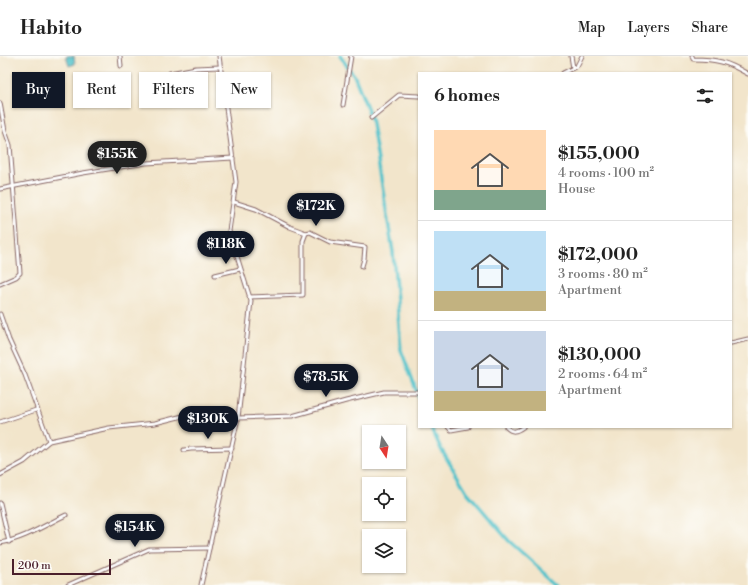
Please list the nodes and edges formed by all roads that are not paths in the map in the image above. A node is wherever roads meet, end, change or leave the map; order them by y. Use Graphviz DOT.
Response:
graph roads {
  1 [pos="120,56"];
  2 [pos="219,56"];
  3 [pos="351,56"];
  4 [pos="571,56"];
  5 [pos="582,56"];
  6 [pos="692,56"];
  7 [pos="121,66"];
  8 [pos="220,67"];
  9 [pos="573,68"];
  10 [pos="179,72"];
  11 [pos="565,72"];
  12 [pos="748,74"];
  13 [pos="418,96"];
  14 [pos="0,103"];
  15 [pos="343,105"];
  16 [pos="371,118"];
  17 [pos="233,158"];
  18 [pos="14,186"];
  19 [pos="0,189"];
  20 [pos="234,202"];
  21 [pos="306,233"];
  22 [pos="362,266"];
  23 [pos="240,269"];
  24 [pos="215,276"];
  25 [pos="0,284"];
  26 [pos="249,297"];
  27 [pos="0,314"];
  28 [pos="748,339"];
  29 [pos="732,343"];
  30 [pos="418,392"];
  31 [pos="36,410"];
  32 [pos="238,418"];
  33 [pos="0,422"];
  34 [pos="449,428"];
  35 [pos="462,428"];
  36 [pos="507,428"];
  37 [pos="522,428"];
  38 [pos="49,441"];
  39 [pos="232,448"];
  40 [pos="184,450"];
  41 [pos="0,475"];
  42 [pos="0,503"];
  43 [pos="66,515"];
  44 [pos="9,542"];
  45 [pos="0,543"];
  46 [pos="209,548"];
  47 [pos="68,585"];
  48 [pos="201,585"];
  1 -- 7 [label="street"];
  2 -- 8 [label="street"];
  3 -- 15 [label="street"];
  4 -- 9 [label="street"];
  5 -- 9 [label="street"];
  6 -- 12 [label="street"];
  8 -- 10 [label="street"];
  8 -- 17 [label="street"];
  9 -- 11 [label="street"];
  13 -- 16 [label="street"];
  14 -- 18 [label="street"];
  17 -- 18 [label="street"];
  17 -- 20 [label="street"];
  18 -- 19 [label="street"];
  18 -- 25 [label="street"];
  20 -- 21 [label="street"];
  20 -- 23 [label="street"];
  21 -- 22 [label="street"];
  21 -- 26 [label="street"];
  23 -- 24 [label="street"];
  23 -- 26 [label="street"];
  26 -- 32 [label="street"];
  27 -- 31 [label="street"];
  28 -- 29 [label="street"];
  30 -- 32 [label="street"];
  31 -- 33 [label="street"];
  31 -- 38 [label="street"];
  32 -- 38 [label="street"];
  32 -- 39 [label="street"];
  34 -- 35 [label="street"];
  36 -- 37 [label="street"];
  38 -- 41 [label="street"];
  39 -- 40 [label="street"];
  39 -- 46 [label="street"];
  42 -- 44 [label="street"];
  43 -- 44 [label="street"];
  44 -- 45 [label="street"];
  46 -- 47 [label="street"];
  46 -- 48 [label="street"];
}
